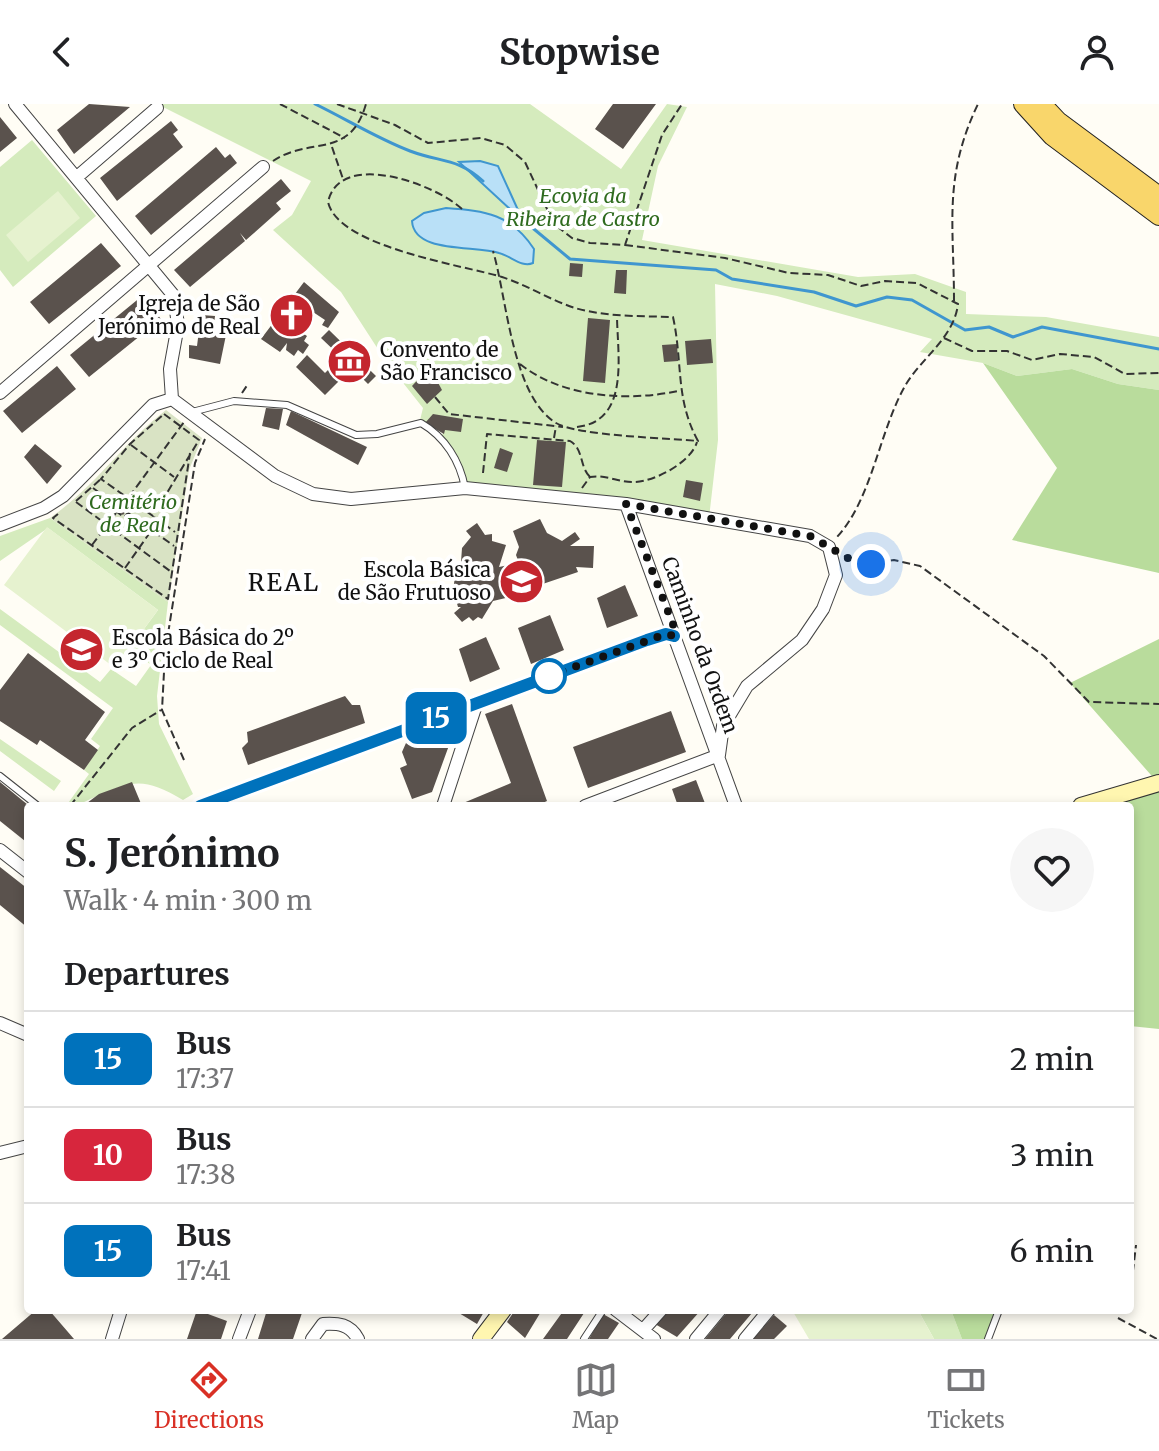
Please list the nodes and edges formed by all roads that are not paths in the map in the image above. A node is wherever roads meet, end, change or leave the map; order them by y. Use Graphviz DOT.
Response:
graph roads {
  1 [pos="15,104"];
  2 [pos="1023,104"];
  3 [pos="1042,104"];
  4 [pos="157,108"];
  5 [pos="263,167"];
  6 [pos="77,177"];
  7 [pos="1159,196"];
  8 [pos="1159,216"];
  9 [pos="150,263"];
  10 [pos="0,393"];
  11 [pos="172,399"];
  12 [pos="192,413"];
  13 [pos="465,488"];
  14 [pos="626,504"];
  15 [pos="0,525"];
  16 [pos="674,636"];
  17 [pos="477,702"];
  18 [pos="719,755"];
  19 [pos="0,776"];
  20 [pos="1159,783"];
  21 [pos="33,802"];
  22 [pos="211,802"];
  23 [pos="444,802"];
  24 [pos="596,802"];
  25 [pos="735,802"];
  26 [pos="1095,802"];
  27 [pos="0,850"];
  28 [pos="24,869"];
  29 [pos="0,1023"];
  30 [pos="24,1033"];
  31 [pos="24,1147"];
  32 [pos="0,1153"];
  33 [pos="120,1314"];
  34 [pos="248,1314"];
  35 [pos="500,1314"];
  36 [pos="600,1314"];
  37 [pos="622,1314"];
  38 [pos="657,1314"];
  39 [pos="717,1314"];
  40 [pos="766,1314"];
  41 [pos="997,1314"];
  42 [pos="644,1329"];
  43 [pos="486,1337"];
  44 [pos="112,1339"];
  45 [pos="239,1339"];
  46 [pos="312,1339"];
  47 [pos="358,1339"];
  48 [pos="584,1339"];
  49 [pos="654,1339"];
  50 [pos="696,1339"];
  51 [pos="745,1339"];
  52 [pos="988,1339"];
  1 -- 6 [label="street"];
  2 -- 8 [label="main road"];
  3 -- 7 [label="main road"];
  4 -- 6 [label="street"];
  5 -- 9 [label="street"];
  6 -- 9 [label="street"];
  9 -- 10 [label="street"];
  9 -- 11 [label="street"];
  11 -- 12 [label="street"];
  11 -- 15 [label="street"];
  12 -- 13 [label="street"];
  12 -- 13 [label="lane"];
  13 -- 14 [label="street"];
  14 -- 16 [label="street, Caminho da Ordem"];
  14 -- 18 [label="street, Caminho da Ordem"];
  16 -- 17 [label="street"];
  16 -- 18 [label="street, Caminho da Ordem"];
  17 -- 22 [label="street"];
  17 -- 23 [label="street"];
  18 -- 24 [label="street"];
  18 -- 25 [label="street, Caminho da Ordem"];
  19 -- 21 [label="lane"];
  20 -- 26 [label="street"];
  27 -- 28 [label="street"];
  29 -- 30 [label="street"];
  31 -- 32 [label="street"];
  33 -- 44 [label="street"];
  34 -- 45 [label="street"];
  35 -- 43 [label="street"];
  36 -- 48 [label="lane"];
  37 -- 42 [label="street"];
  38 -- 42 [label="street"];
  39 -- 50 [label="street"];
  40 -- 51 [label="street"];
  41 -- 52 [label="lane"];
  42 -- 49 [label="street"];
  46 -- 47 [label="street"];
}
